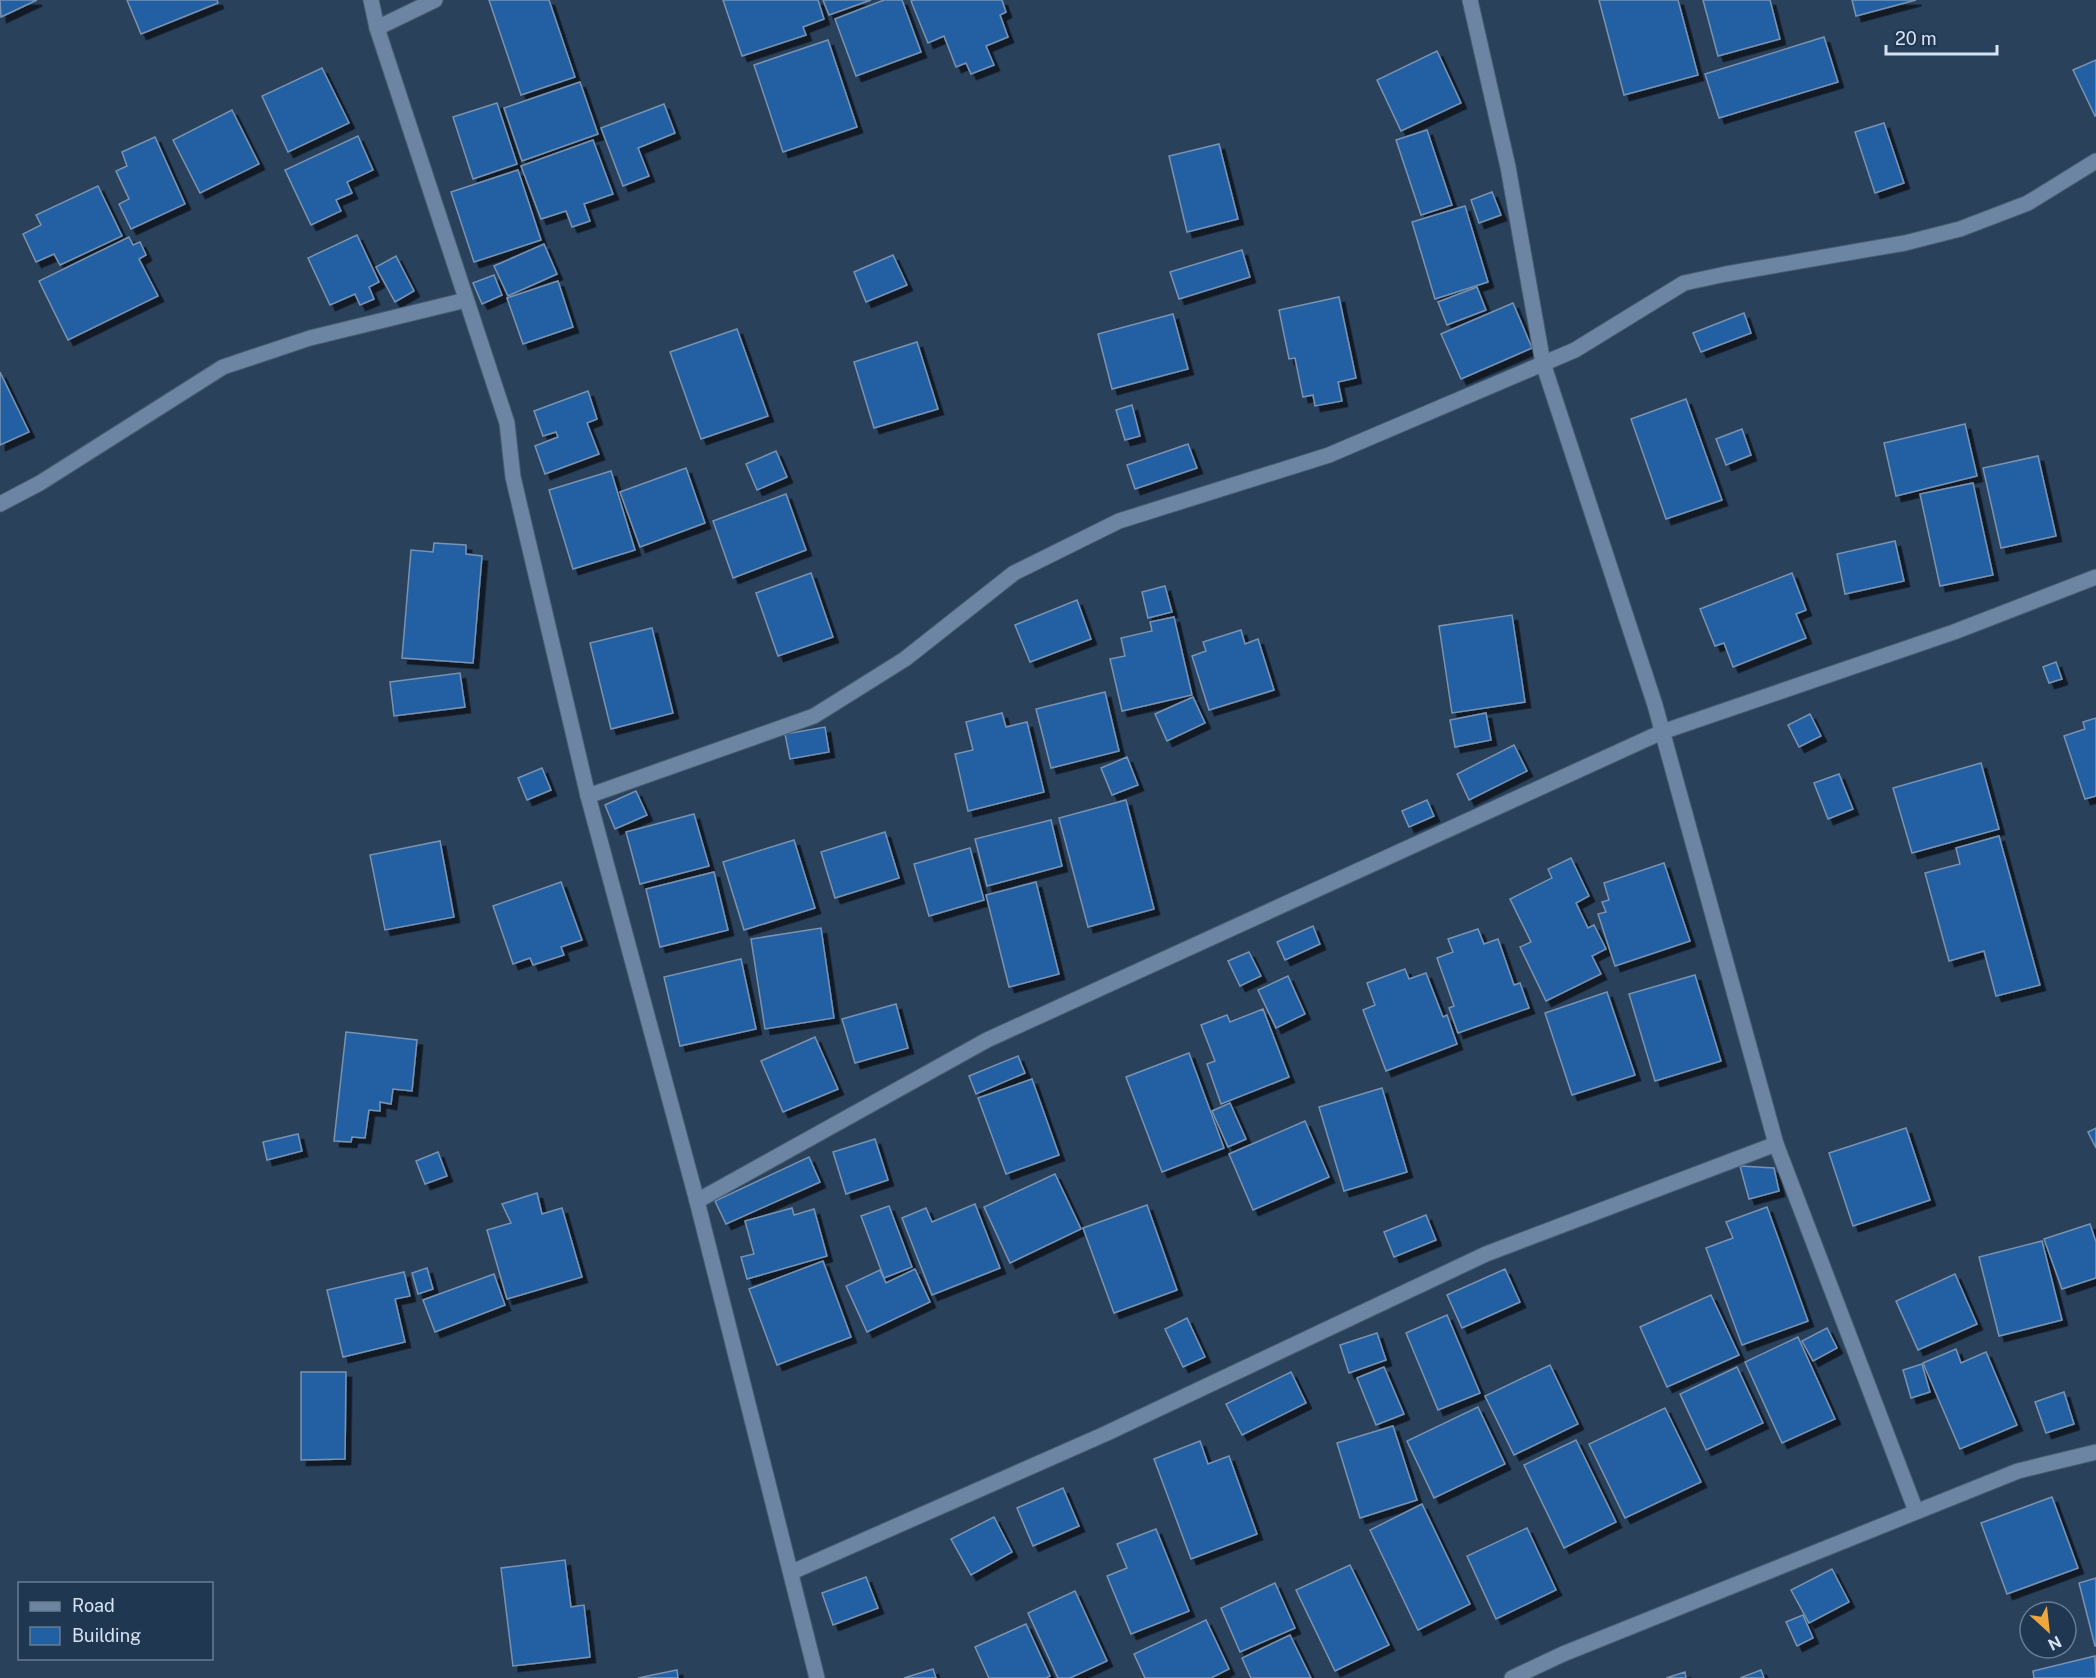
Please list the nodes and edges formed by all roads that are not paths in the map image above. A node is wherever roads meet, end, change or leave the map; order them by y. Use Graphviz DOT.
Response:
graph roads {
  1 [pos="371,0"];
  2 [pos="435,0"];
  3 [pos="1470,0"];
  4 [pos="377,28"];
  5 [pos="2096,161"];
  6 [pos="466,300"];
  7 [pos="1543,363"];
  8 [pos="0,504"];
  9 [pos="2096,577"];
  10 [pos="1662,732"];
  11 [pos="588,796"];
  12 [pos="1776,1144"];
  13 [pos="697,1201"];
  14 [pos="2096,1452"];
  15 [pos="1916,1511"];
  16 [pos="792,1572"];
  17 [pos="818,1678"];
  18 [pos="1512,1678"];
  1 -- 4 [label="street"];
  2 -- 4 [label="street"];
  3 -- 7 [label="street"];
  4 -- 6 [label="street"];
  5 -- 7 [label="street"];
  6 -- 8 [label="street"];
  6 -- 11 [label="street"];
  7 -- 10 [label="street"];
  7 -- 11 [label="street"];
  9 -- 10 [label="street"];
  10 -- 12 [label="street"];
  10 -- 13 [label="street"];
  11 -- 13 [label="street"];
  12 -- 15 [label="street"];
  12 -- 16 [label="street"];
  13 -- 16 [label="street"];
  14 -- 15 [label="street"];
  15 -- 18 [label="street"];
  16 -- 17 [label="street"];
}
